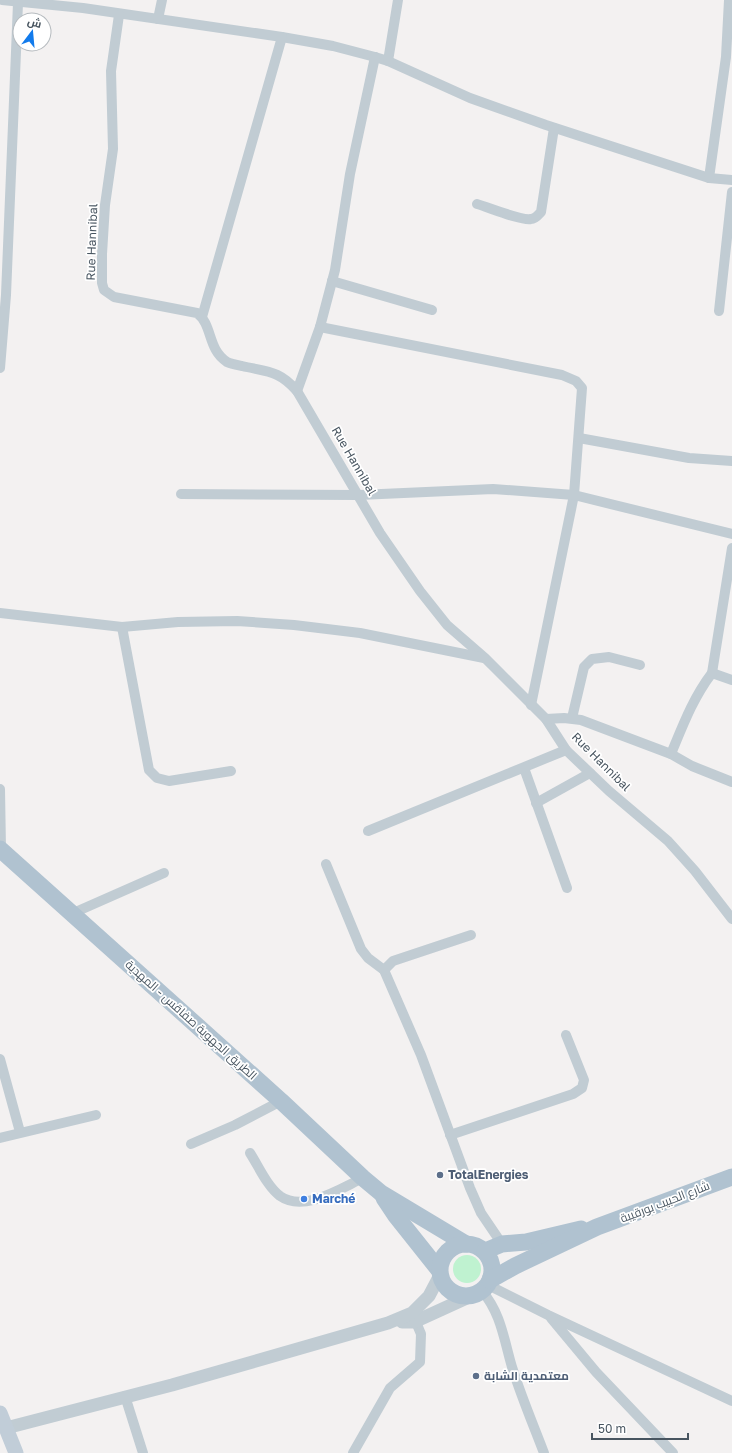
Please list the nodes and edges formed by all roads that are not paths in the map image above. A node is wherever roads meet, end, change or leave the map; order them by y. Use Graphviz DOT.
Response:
graph roads {
  1 [pos="2,0"];
  2 [pos="162,0"];
  3 [pos="398,0"];
  4 [pos="729,0"];
  5 [pos="18,3"];
  6 [pos="83,4"];
  7 [pos="120,15"];
  8 [pos="158,19"];
  9 [pos="282,37"];
  10 [pos="375,57"];
  11 [pos="388,61"];
  12 [pos="554,128"];
  13 [pos="709,178"];
  14 [pos="732,180"];
  15 [pos="732,192"];
  16 [pos="477,204"];
  17 [pos="332,281"];
  18 [pos="432,310"];
  19 [pos="720,311"];
  20 [pos="202,317"];
  21 [pos="320,326"];
  22 [pos="0,368"];
  23 [pos="297,391"];
  24 [pos="579,438"];
  25 [pos="732,461"];
  26 [pos="181,494"];
  27 [pos="359,495"];
  28 [pos="574,495"];
  29 [pos="732,534"];
  30 [pos="732,548"];
  31 [pos="0,613"];
  32 [pos="122,626"];
  33 [pos="485,658"];
  34 [pos="640,665"];
  35 [pos="712,673"];
  36 [pos="732,680"];
  37 [pos="531,705"];
  38 [pos="572,718"];
  39 [pos="546,719"];
  40 [pos="566,750"];
  41 [pos="671,754"];
  42 [pos="524,768"];
  43 [pos="231,771"];
  44 [pos="590,773"];
  45 [pos="732,782"];
  46 [pos="0,789"];
  47 [pos="536,803"];
  48 [pos="368,831"];
  49 [pos="0,849"];
  50 [pos="326,864"];
  51 [pos="164,873"];
  52 [pos="567,888"];
  53 [pos="71,914"];
  54 [pos="732,919"];
  55 [pos="471,935"];
  56 [pos="384,970"];
  57 [pos="566,1035"];
  58 [pos="0,1059"];
  59 [pos="281,1101"];
  60 [pos="96,1115"];
  61 [pos="20,1132"];
  62 [pos="450,1135"];
  63 [pos="0,1138"];
  64 [pos="191,1144"];
  65 [pos="250,1153"];
  66 [pos="732,1177"];
  67 [pos="364,1178"];
  68 [pos="381,1193"];
  69 [pos="597,1227"];
  70 [pos="466,1244"];
  71 [pos="502,1244"];
  72 [pos="484,1251"];
  73 [pos="439,1272"];
  74 [pos="483,1288"];
  75 [pos="548,1315"];
  76 [pos="413,1318"];
  77 [pos="125,1396"];
  78 [pos="732,1401"];
  79 [pos="0,1413"];
  80 [pos="6,1428"];
  81 [pos="16,1453"];
  82 [pos="143,1453"];
  83 [pos="353,1453"];
  84 [pos="544,1453"];
  85 [pos="673,1453"];
  1 -- 5 [label="street"];
  2 -- 8 [label="street"];
  3 -- 11 [label="street"];
  4 -- 13 [label="street"];
  5 -- 6 [label="street"];
  5 -- 22 [label="street"];
  6 -- 7 [label="street"];
  7 -- 8 [label="street"];
  7 -- 20 [label="street, Rue Hannibal"];
  8 -- 9 [label="street"];
  9 -- 10 [label="street"];
  9 -- 20 [label="street"];
  10 -- 11 [label="street"];
  10 -- 17 [label="street"];
  11 -- 12 [label="street"];
  12 -- 13 [label="street"];
  12 -- 16 [label="street"];
  13 -- 14 [label="street"];
  15 -- 19 [label="street"];
  17 -- 18 [label="street"];
  17 -- 21 [label="street"];
  20 -- 23 [label="street, Rue Hannibal"];
  21 -- 23 [label="street"];
  21 -- 24 [label="street"];
  23 -- 27 [label="street, Rue Hannibal"];
  24 -- 25 [label="street"];
  24 -- 28 [label="street"];
  26 -- 27 [label="street"];
  27 -- 28 [label="street"];
  27 -- 33 [label="street, Rue Hannibal"];
  28 -- 29 [label="street"];
  28 -- 37 [label="street"];
  30 -- 35 [label="street"];
  31 -- 32 [label="street"];
  32 -- 33 [label="street"];
  32 -- 43 [label="street"];
  33 -- 37 [label="street, Rue Hannibal"];
  34 -- 38 [label="street"];
  35 -- 36 [label="street"];
  35 -- 41 [label="street"];
  37 -- 39 [label="street, Rue Hannibal"];
  38 -- 39 [label="street"];
  38 -- 41 [label="street"];
  39 -- 40 [label="street, Rue Hannibal"];
  40 -- 42 [label="street"];
  40 -- 44 [label="street, Rue Hannibal"];
  41 -- 45 [label="street"];
  42 -- 47 [label="street"];
  42 -- 48 [label="street"];
  44 -- 47 [label="street"];
  44 -- 54 [label="street, Rue Hannibal"];
  46 -- 49 [label="street"];
  47 -- 52 [label="street"];
  49 -- 53 [label="main road, الطريق الجهوية صفاقس - المهدية"];
  50 -- 56 [label="street"];
  51 -- 53 [label="street"];
  53 -- 59 [label="main road, الطريق الجهوية صفاقس - المهدية"];
  55 -- 56 [label="street"];
  56 -- 62 [label="street"];
  57 -- 62 [label="street"];
  58 -- 61 [label="street"];
  59 -- 64 [label="street"];
  59 -- 67 [label="main road, الطريق الجهوية صفاقس - المهدية"];
  60 -- 61 [label="street"];
  61 -- 63 [label="street"];
  62 -- 71 [label="street"];
  65 -- 67 [label="street"];
  66 -- 69 [label="main road, شارع الحبيب بورقيبة"];
  67 -- 68 [label="main road, الطريق الجهوية صفاقس - المهدية"];
  68 -- 70 [label="main road, الطريق الجهوية صفاقس - المهدية"];
  68 -- 73 [label="main road, الطريق الجهوية صفاقس - المهدية"];
  69 -- 71 [label="main road, شارع الحبيب بورقيبة"];
  69 -- 74 [label="main road, شارع الحبيب بورقيبة"];
  70 -- 72 [label="main road"];
  70 -- 73 [label="main road"];
  71 -- 72 [label="main road, شارع الحبيب بورقيبة"];
  72 -- 74 [label="main road"];
  73 -- 74 [label="main road"];
  73 -- 76 [label="street"];
  74 -- 75 [label="street"];
  74 -- 76 [label="street"];
  74 -- 84 [label="street"];
  75 -- 78 [label="street"];
  75 -- 85 [label="street"];
  76 -- 77 [label="street"];
  76 -- 83 [label="street"];
  77 -- 80 [label="street"];
  77 -- 82 [label="street"];
  79 -- 80 [label="main road"];
  80 -- 81 [label="main road"];
}
